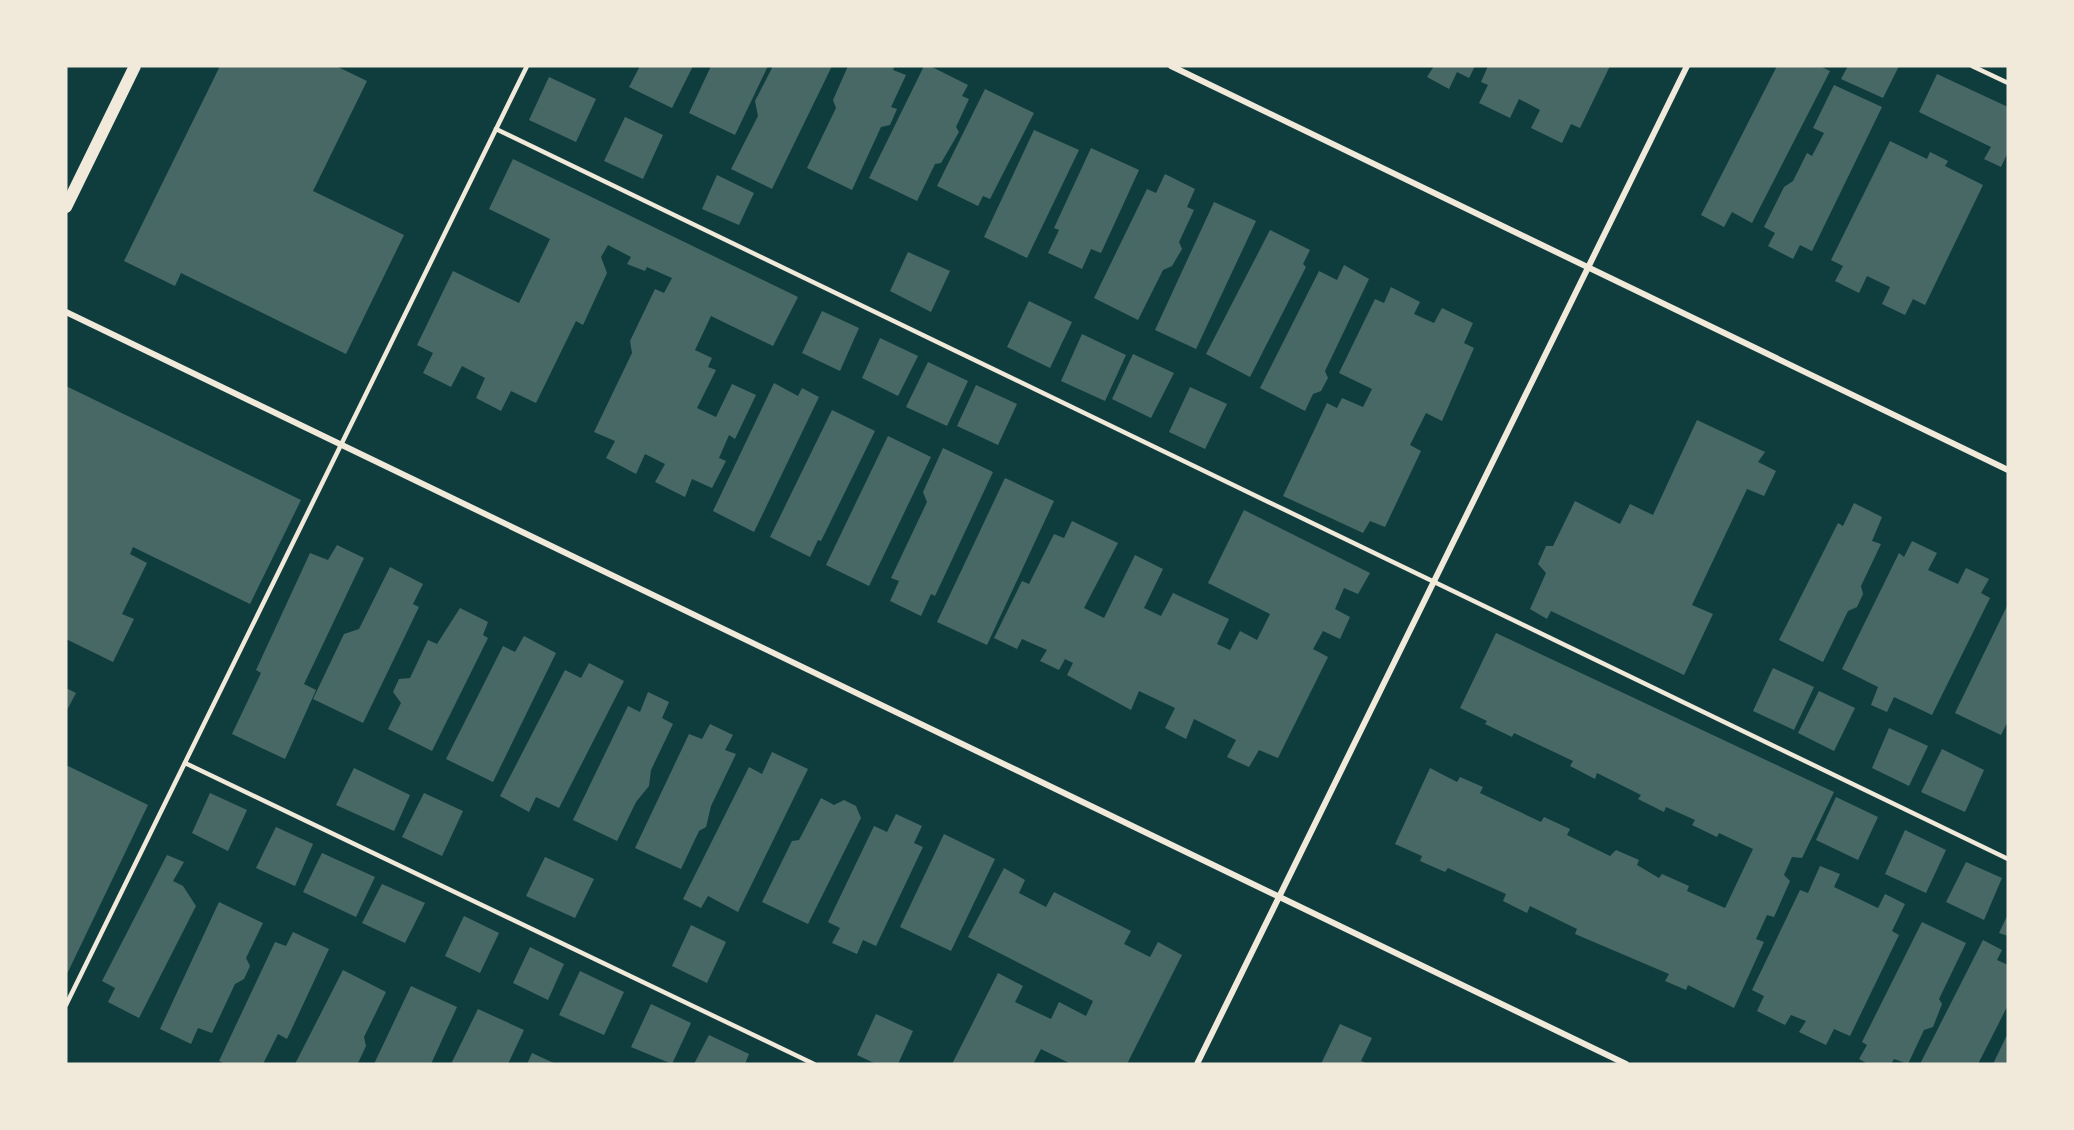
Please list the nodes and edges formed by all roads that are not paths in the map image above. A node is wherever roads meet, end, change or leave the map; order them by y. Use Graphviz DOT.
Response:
graph roads {
  1 [pos="135,66"];
  2 [pos="527,66"];
  3 [pos="1171,66"];
  4 [pos="1687,66"];
  5 [pos="1972,66"];
  6 [pos="2008,83"];
  7 [pos="496,129"];
  8 [pos="66,207"];
  9 [pos="1588,267"];
  10 [pos="66,312"];
  11 [pos="341,445"];
  12 [pos="2008,470"];
  13 [pos="1434,581"];
  14 [pos="185,763"];
  15 [pos="2008,859"];
  16 [pos="1278,896"];
  17 [pos="66,1005"];
  18 [pos="814,1064"];
  19 [pos="1197,1064"];
  20 [pos="1626,1064"];
  1 -- 8 [label="main road"];
  2 -- 7 [label="lane"];
  3 -- 9 [label="street"];
  4 -- 9 [label="street"];
  5 -- 6 [label="lane"];
  7 -- 11 [label="lane"];
  7 -- 13 [label="lane"];
  9 -- 12 [label="street"];
  9 -- 13 [label="street"];
  10 -- 11 [label="street"];
  11 -- 14 [label="lane"];
  11 -- 16 [label="street"];
  13 -- 15 [label="lane"];
  13 -- 16 [label="street"];
  14 -- 17 [label="lane"];
  14 -- 18 [label="lane"];
  16 -- 19 [label="street"];
  16 -- 20 [label="street"];
}
